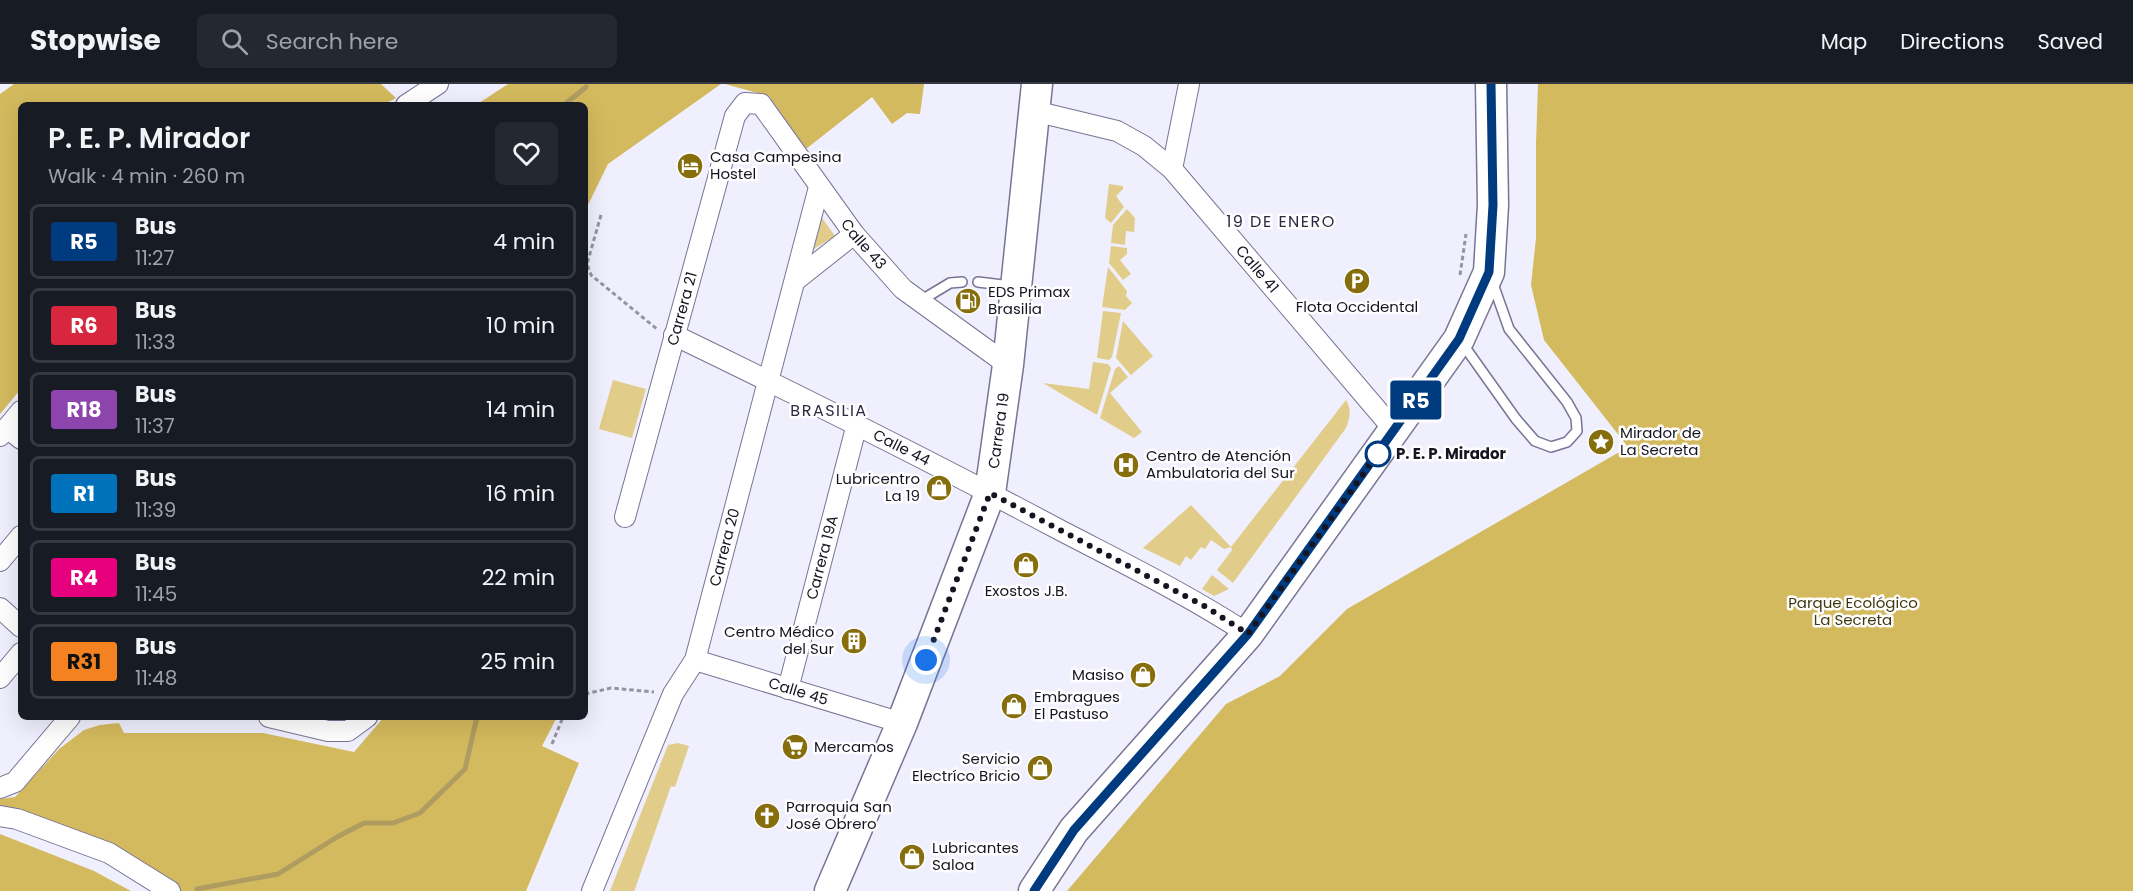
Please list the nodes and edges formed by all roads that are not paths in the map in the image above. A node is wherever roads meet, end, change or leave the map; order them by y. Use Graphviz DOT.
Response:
graph roads {
  1 [pos="438,84"];
  2 [pos="1189,84"];
  3 [pos="1491,84"];
  4 [pos="1036,98"];
  5 [pos="411,102"];
  6 [pos="745,103"];
  7 [pos="1173,170"];
  8 [pos="819,187"];
  9 [pos="854,234"];
  10 [pos="1489,272"];
  11 [pos="796,280"];
  12 [pos="962,282"];
  13 [pos="978,282"];
  14 [pos="1016,287"];
  15 [pos="920,301"];
  16 [pos="674,335"];
  17 [pos="1459,339"];
  18 [pos="1008,365"];
  19 [pos="768,380"];
  20 [pos="18,417"];
  21 [pos="857,424"];
  22 [pos="1395,431"];
  23 [pos="9,434"];
  24 [pos="990,493"];
  25 [pos="625,517"];
  26 [pos="18,540"];
  27 [pos="0,561"];
  28 [pos="0,608"];
  29 [pos="18,624"];
  30 [pos="1248,634"];
  31 [pos="18,657"];
  32 [pos="695,660"];
  33 [pos="0,678"];
  34 [pos="788,689"];
  35 [pos="67,720"];
  36 [pos="282,720"];
  37 [pos="363,720"];
  38 [pos="902,723"];
  39 [pos="0,788"];
  40 [pos="0,816"];
  41 [pos="170,891"];
  42 [pos="592,891"];
  43 [pos="830,891"];
  44 [pos="1034,891"];
  1 -- 5 [label="street"];
  2 -- 7 [label="street"];
  3 -- 10 [label="main road"];
  4 -- 7 [label="street, Calle 41"];
  4 -- 14 [label="main road, Carrera 19"];
  6 -- 8 [label="street, Calle 43"];
  6 -- 16 [label="street, Carrera 21"];
  7 -- 22 [label="street, Calle 41"];
  8 -- 9 [label="street, Calle 43"];
  8 -- 11 [label="street, Carrera 20"];
  9 -- 11 [label="street"];
  9 -- 15 [label="street, Calle 43"];
  10 -- 17 [label="main road"];
  10 -- 17 [label="lane"];
  11 -- 19 [label="street, Carrera 20"];
  12 -- 15 [label="lane"];
  13 -- 14 [label="lane"];
  14 -- 18 [label="main road, Carrera 19"];
  15 -- 18 [label="street, Calle 43"];
  16 -- 19 [label="street, Calle 44"];
  16 -- 25 [label="street, Carrera 21"];
  17 -- 22 [label="main road"];
  18 -- 24 [label="main road, Carrera 19"];
  19 -- 21 [label="street, Calle 44"];
  19 -- 32 [label="street, Carrera 20"];
  20 -- 23 [label="street"];
  21 -- 24 [label="street, Calle 44"];
  21 -- 34 [label="street, Carrera 19A"];
  22 -- 30 [label="main road"];
  24 -- 30 [label="street, Calle 44"];
  24 -- 38 [label="main road, Carrera 19"];
  26 -- 27 [label="street"];
  28 -- 29 [label="street"];
  30 -- 44 [label="main road"];
  31 -- 33 [label="street"];
  32 -- 34 [label="street, Calle 45"];
  32 -- 42 [label="street, Carrera 20"];
  34 -- 38 [label="street, Calle 45"];
  35 -- 39 [label="street"];
  36 -- 37 [label="street"];
  38 -- 43 [label="main road, Carrera 19"];
  40 -- 41 [label="street"];
}
